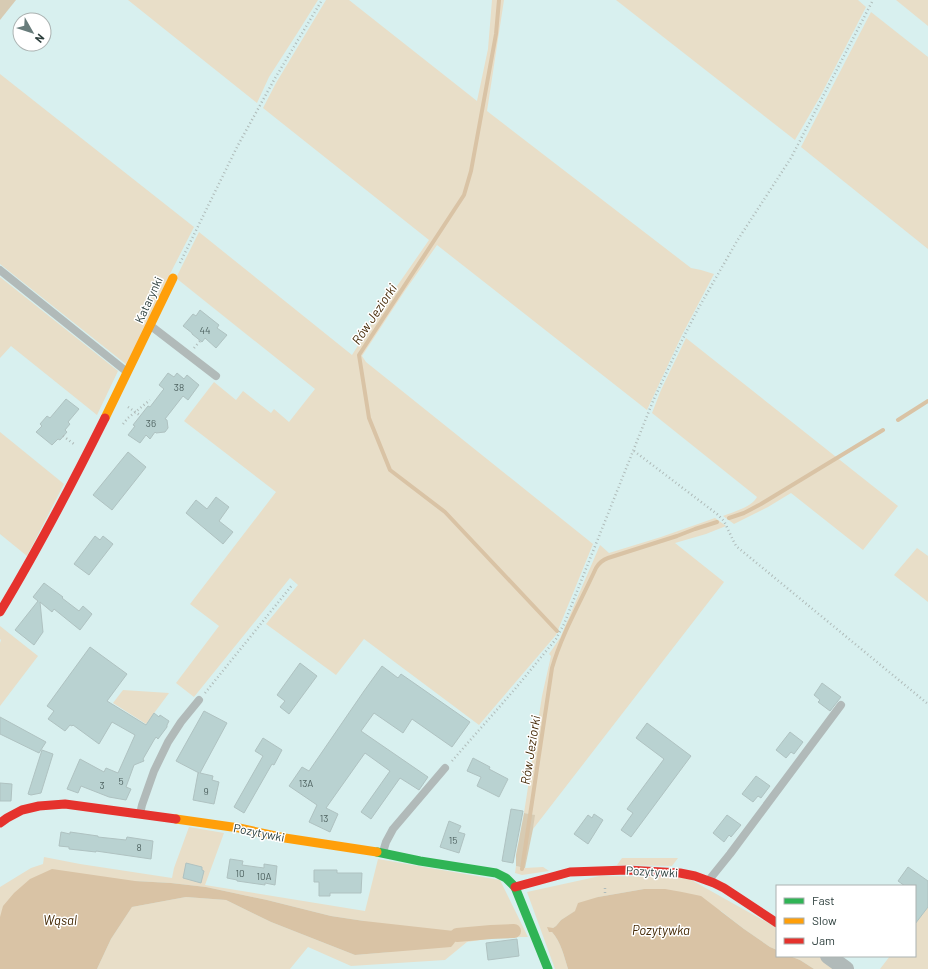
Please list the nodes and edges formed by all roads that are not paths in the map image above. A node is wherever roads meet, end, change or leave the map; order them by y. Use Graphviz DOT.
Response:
graph roads {
  1 [pos="0,270"];
  2 [pos="173,278"];
  3 [pos="151,326"];
  4 [pos="128,372"];
  5 [pos="216,376"];
  6 [pos="0,612"];
  7 [pos="198,700"];
  8 [pos="841,705"];
  9 [pos="445,768"];
  10 [pos="140,814"];
  11 [pos="0,824"];
  12 [pos="382,853"];
  13 [pos="709,881"];
  14 [pos="515,887"];
  15 [pos="776,922"];
  16 [pos="829,957"];
  17 [pos="548,969"];
  18 [pos="846,969"];
  1 -- 4 [label="lane"];
  2 -- 3 [label="street, Katarynki"];
  3 -- 4 [label="street, Katarynki"];
  3 -- 5 [label="lane"];
  4 -- 6 [label="street, Katarynki"];
  7 -- 10 [label="lane"];
  8 -- 13 [label="lane"];
  9 -- 12 [label="lane"];
  10 -- 11 [label="street, Pozytywki"];
  10 -- 12 [label="street, Pozytywki"];
  12 -- 14 [label="street, Pozytywki"];
  13 -- 14 [label="street, Pozytywki"];
  13 -- 15 [label="street, Pozytywki"];
  14 -- 17 [label="street, Pozytywki"];
  16 -- 18 [label="street"];
}
